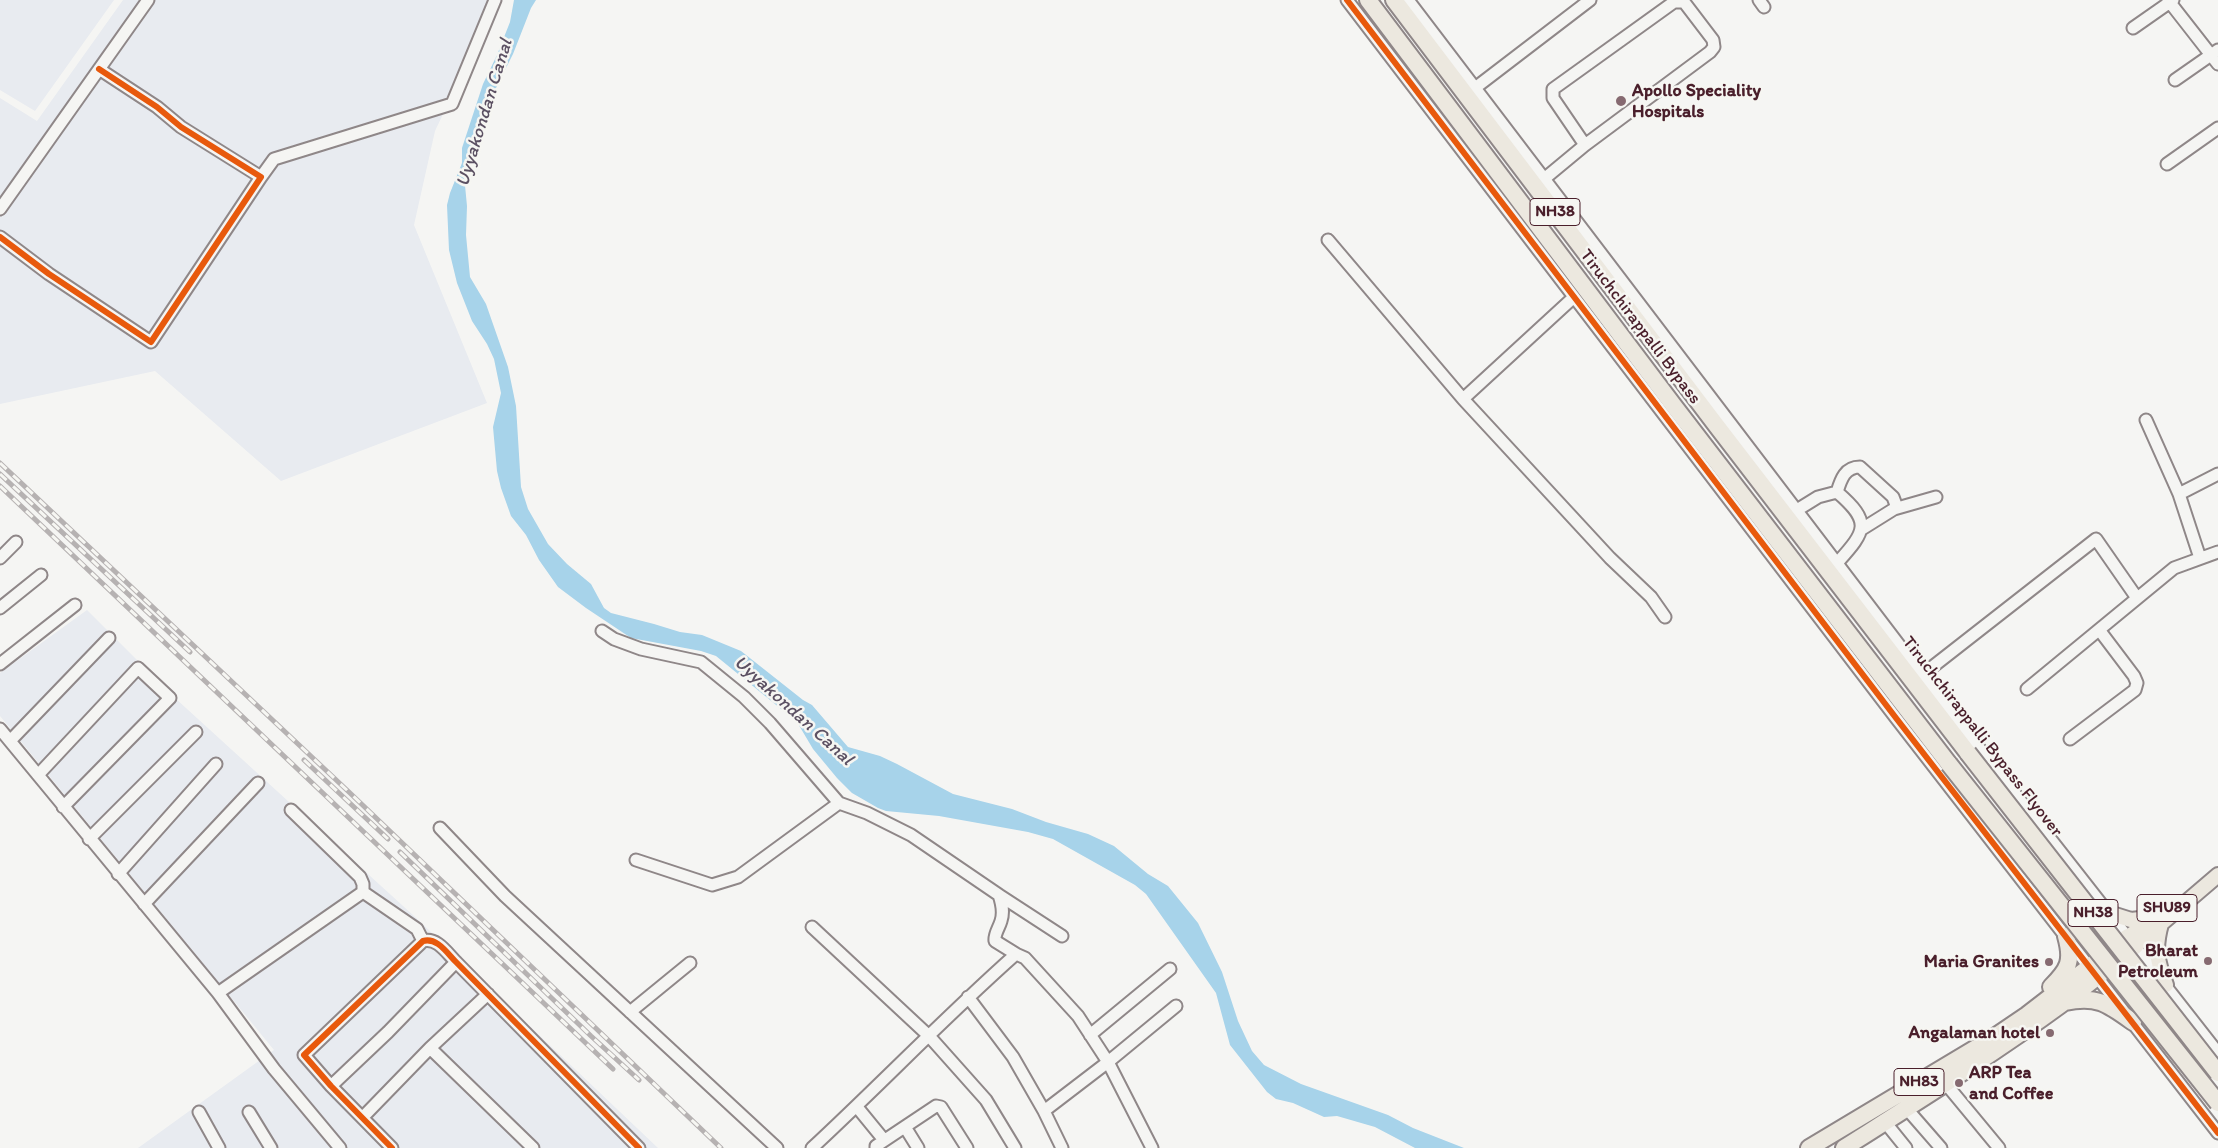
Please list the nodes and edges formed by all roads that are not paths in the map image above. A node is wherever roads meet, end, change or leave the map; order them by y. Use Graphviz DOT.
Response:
graph roads {
  1 [pos="148,0"];
  2 [pos="495,0"];
  3 [pos="1347,0"];
  4 [pos="1368,0"];
  5 [pos="1394,0"];
  6 [pos="1408,0"];
  7 [pos="1590,0"];
  8 [pos="2170,1"];
  9 [pos="2133,28"];
  10 [pos="2216,56"];
  11 [pos="99,69"];
  12 [pos="2174,80"];
  13 [pos="1475,88"];
  14 [pos="2218,128"];
  15 [pos="1585,145"];
  16 [pos="2167,164"];
  17 [pos="261,177"];
  18 [pos="1544,179"];
  19 [pos="0,209"];
  20 [pos="0,237"];
  21 [pos="1328,240"];
  22 [pos="1574,297"];
  23 [pos="1464,399"];
  24 [pos="2146,420"];
  25 [pos="1716,425"];
  26 [pos="1734,429"];
  27 [pos="2218,474"];
  28 [pos="1837,492"];
  29 [pos="2179,494"];
  30 [pos="1936,497"];
  31 [pos="1894,509"];
  32 [pos="1796,510"];
  33 [pos="1862,529"];
  34 [pos="16,542"];
  35 [pos="2218,552"];
  36 [pos="0,558"];
  37 [pos="2200,558"];
  38 [pos="1838,562"];
  39 [pos="41,575"];
  40 [pos="2137,598"];
  41 [pos="75,604"];
  42 [pos="0,608"];
  43 [pos="1665,617"];
  44 [pos="602,631"];
  45 [pos="2100,631"];
  46 [pos="109,638"];
  47 [pos="0,664"];
  48 [pos="1922,675"];
  49 [pos="2027,689"];
  50 [pos="0,729"];
  51 [pos="196,732"];
  52 [pos="2070,739"];
  53 [pos="10,741"];
  54 [pos="216,764"];
  55 [pos="38,775"];
  56 [pos="258,783"];
  57 [pos="839,803"];
  58 [pos="63,806"];
  59 [pos="291,810"];
  60 [pos="440,828"];
  61 [pos="89,839"];
  62 [pos="636,860"];
  63 [pos="118,874"];
  64 [pos="2213,879"];
  65 [pos="363,892"];
  66 [pos="999,896"];
  67 [pos="144,904"];
  68 [pos="2109,913"];
  69 [pos="2157,921"];
  70 [pos="812,927"];
  71 [pos="1062,936"];
  72 [pos="2066,936"];
  73 [pos="423,941"];
  74 [pos="2131,941"];
  75 [pos="1016,954"];
  76 [pos="456,962"];
  77 [pos="690,963"];
  78 [pos="1170,969"];
  79 [pos="2094,971"];
  80 [pos="2166,985"];
  81 [pos="218,993"];
  82 [pos="488,994"];
  83 [pos="968,997"];
  84 [pos="2065,1002"];
  85 [pos="1176,1006"];
  86 [pos="630,1012"];
  87 [pos="2028,1014"];
  88 [pos="2133,1022"];
  89 [pos="1090,1035"];
  90 [pos="929,1036"];
  91 [pos="430,1048"];
  92 [pos="2218,1053"];
  93 [pos="1108,1062"];
  94 [pos="2218,1074"];
  95 [pos="1946,1084"];
  96 [pos="331,1086"];
  97 [pos="2218,1103"];
  98 [pos="857,1107"];
  99 [pos="1907,1109"];
  100 [pos="1044,1111"];
  101 [pos="199,1112"];
  102 [pos="249,1112"];
  103 [pos="363,1117"];
  104 [pos="1885,1122"];
  105 [pos="905,1126"];
  106 [pos="2218,1133"];
  107 [pos="880,1144"];
  108 [pos="219,1148"];
  109 [pos="271,1148"];
  110 [pos="340,1148"];
  111 [pos="392,1148"];
  112 [pos="533,1148"];
  113 [pos="638,1148"];
  114 [pos="777,1148"];
  115 [pos="812,1148"];
  116 [pos="918,1148"];
  117 [pos="967,1148"];
  118 [pos="1015,1148"];
  119 [pos="1062,1148"];
  120 [pos="1152,1148"];
  121 [pos="1809,1148"];
  122 [pos="1844,1148"];
  123 [pos="1906,1148"];
  124 [pos="1941,1148"];
  125 [pos="1999,1148"];
  1 -- 11 [label="street"];
  2 -- 17 [label="street"];
  3 -- 22 [label="street"];
  4 -- 97 [label="highway, Tiruchchirappalli Bypass / NH38, bridge"];
  5 -- 25 [label="highway, Tiruchchirappalli Bypass / NH38"];
  6 -- 13 [label="street"];
  7 -- 13 [label="street"];
  8 -- 9 [label="street"];
  8 -- 10 [label="street"];
  10 -- 12 [label="street"];
  11 -- 17 [label="street"];
  11 -- 19 [label="street"];
  13 -- 18 [label="street"];
  14 -- 16 [label="street"];
  15 -- 15 [label="street"];
  15 -- 18 [label="street"];
  17 -- 20 [label="street"];
  18 -- 26 [label="street"];
  21 -- 23 [label="street"];
  22 -- 23 [label="street"];
  22 -- 72 [label="street"];
  23 -- 43 [label="street"];
  24 -- 29 [label="street"];
  25 -- 26 [label="highway"];
  25 -- 94 [label="highway, Tiruchchirappalli Bypass Flyover / NH38, bridge"];
  26 -- 32 [label="street"];
  27 -- 29 [label="street"];
  28 -- 31 [label="street"];
  28 -- 32 [label="street"];
  28 -- 33 [label="street"];
  29 -- 37 [label="street"];
  30 -- 31 [label="street"];
  31 -- 33 [label="street"];
  32 -- 38 [label="street"];
  33 -- 38 [label="street"];
  34 -- 36 [label="street"];
  35 -- 37 [label="street"];
  37 -- 40 [label="street"];
  38 -- 48 [label="street"];
  39 -- 42 [label="street"];
  40 -- 45 [label="street"];
  40 -- 48 [label="street"];
  41 -- 47 [label="street"];
  44 -- 57 [label="street"];
  45 -- 49 [label="street"];
  45 -- 52 [label="street"];
  46 -- 53 [label="street"];
  48 -- 68 [label="street"];
  50 -- 53 [label="street"];
  51 -- 61 [label="street"];
  53 -- 55 [label="street"];
  54 -- 63 [label="street"];
  55 -- 58 [label="street"];
  55 -- 58 [label="street"];
  56 -- 67 [label="street"];
  57 -- 62 [label="street"];
  57 -- 66 [label="street"];
  58 -- 61 [label="street"];
  59 -- 65 [label="street"];
  60 -- 86 [label="street"];
  61 -- 63 [label="street"];
  63 -- 67 [label="street"];
  64 -- 69 [label="main road, SHU89"];
  65 -- 73 [label="street"];
  65 -- 81 [label="street"];
  66 -- 71 [label="street"];
  66 -- 75 [label="street"];
  67 -- 81 [label="street"];
  68 -- 69 [label="main road"];
  68 -- 74 [label="street"];
  69 -- 74 [label="main road, SHU89"];
  69 -- 80 [label="main road"];
  70 -- 90 [label="street"];
  72 -- 79 [label="street"];
  72 -- 87 [label="highway, NH83"];
  73 -- 76 [label="street"];
  73 -- 96 [label="street"];
  74 -- 79 [label="highway"];
  74 -- 80 [label="street"];
  75 -- 83 [label="street"];
  75 -- 89 [label="street"];
  76 -- 82 [label="street"];
  76 -- 96 [label="street"];
  77 -- 86 [label="street"];
  78 -- 89 [label="street"];
  79 -- 84 [label="highway, NH83"];
  79 -- 87 [label="highway"];
  79 -- 88 [label="street"];
  80 -- 92 [label="street"];
  81 -- 110 [label="street"];
  82 -- 91 [label="street"];
  82 -- 113 [label="street"];
  83 -- 90 [label="street"];
  83 -- 100 [label="street"];
  84 -- 88 [label="highway"];
  84 -- 95 [label="highway, NH83"];
  85 -- 93 [label="street"];
  86 -- 114 [label="street"];
  87 -- 121 [label="highway, NH83"];
  88 -- 106 [label="street"];
  89 -- 93 [label="street"];
  90 -- 98 [label="street"];
  90 -- 118 [label="street"];
  91 -- 103 [label="street"];
  91 -- 112 [label="street"];
  93 -- 100 [label="street"];
  93 -- 120 [label="street"];
  95 -- 99 [label="highway, NH83"];
  95 -- 125 [label="street"];
  96 -- 103 [label="street"];
  98 -- 107 [label="street"];
  98 -- 115 [label="street"];
  99 -- 104 [label="highway, NH83"];
  99 -- 124 [label="street"];
  100 -- 119 [label="street"];
  101 -- 108 [label="street"];
  102 -- 109 [label="street"];
  103 -- 111 [label="street"];
  104 -- 122 [label="highway, NH83"];
  104 -- 123 [label="street"];
  105 -- 107 [label="street"];
  105 -- 116 [label="street"];
  105 -- 117 [label="street"];
}
